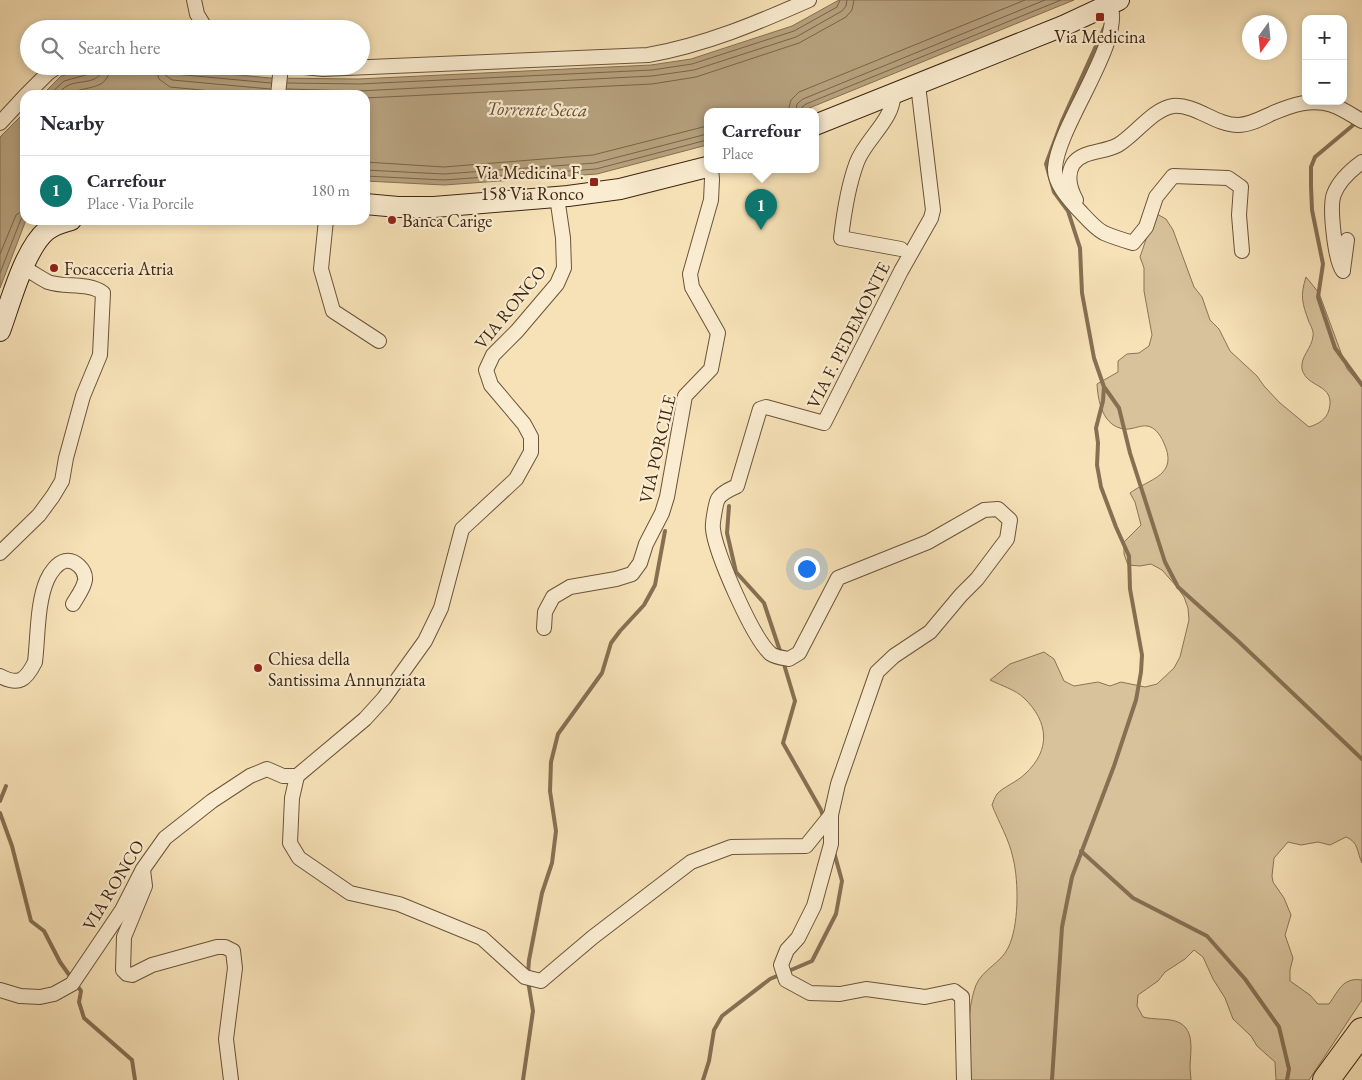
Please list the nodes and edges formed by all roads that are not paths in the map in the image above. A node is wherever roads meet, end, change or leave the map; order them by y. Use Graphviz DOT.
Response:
graph roads {
  1 [pos="194,0"];
  2 [pos="809,0"];
  3 [pos="1115,2"];
  4 [pos="201,20"];
  5 [pos="370,67"];
  6 [pos="46,75"];
  7 [pos="280,75"];
  8 [pos="918,85"];
  9 [pos="32,90"];
  10 [pos="279,90"];
  11 [pos="893,94"];
  12 [pos="20,102"];
  13 [pos="1362,121"];
  14 [pos="0,122"];
  15 [pos="819,123"];
  16 [pos="1362,162"];
  17 [pos="704,168"];
  18 [pos="711,173"];
  19 [pos="557,197"];
  20 [pos="370,204"];
  21 [pos="1080,211"];
  22 [pos="57,225"];
  23 [pos="325,225"];
  24 [pos="1347,240"];
  25 [pos="902,249"];
  26 [pos="1242,251"];
  27 [pos="24,268"];
  28 [pos="0,331"];
  29 [pos="379,341"];
  30 [pos="0,553"];
  31 [pos="73,604"];
  32 [pos="544,628"];
  33 [pos="0,676"];
  34 [pos="297,776"];
  35 [pos="831,815"];
  36 [pos="143,869"];
  37 [pos="0,990"];
  38 [pos="1362,1031"];
  39 [pos="231,1080"];
  40 [pos="964,1080"];
  41 [pos="1326,1080"];
  1 -- 4 [label="street"];
  2 -- 5 [label="street"];
  3 -- 8 [label="main road"];
  3 -- 21 [label="street"];
  6 -- 9 [label="street"];
  7 -- 10 [label="street"];
  8 -- 11 [label="main road"];
  8 -- 35 [label="street, VIA F. PEDEMONTE"];
  11 -- 15 [label="main road"];
  11 -- 25 [label="street, VIA F. PEDEMONTE"];
  12 -- 14 [label="street"];
  13 -- 21 [label="street"];
  16 -- 24 [label="street"];
  17 -- 19 [label="main road"];
  18 -- 32 [label="street, VIA PORCILE"];
  19 -- 20 [label="main road"];
  19 -- 34 [label="street, VIA RONCO"];
  21 -- 26 [label="street"];
  22 -- 27 [label="main road"];
  23 -- 29 [label="street"];
  27 -- 28 [label="main road"];
  27 -- 30 [label="street"];
  31 -- 33 [label="street"];
  34 -- 35 [label="street"];
  34 -- 36 [label="street, VIA RONCO"];
  35 -- 40 [label="street, VIA F. PEDEMONTE"];
  36 -- 37 [label="street, VIA RONCO"];
  36 -- 39 [label="street"];
  38 -- 41 [label="highway"];
}
